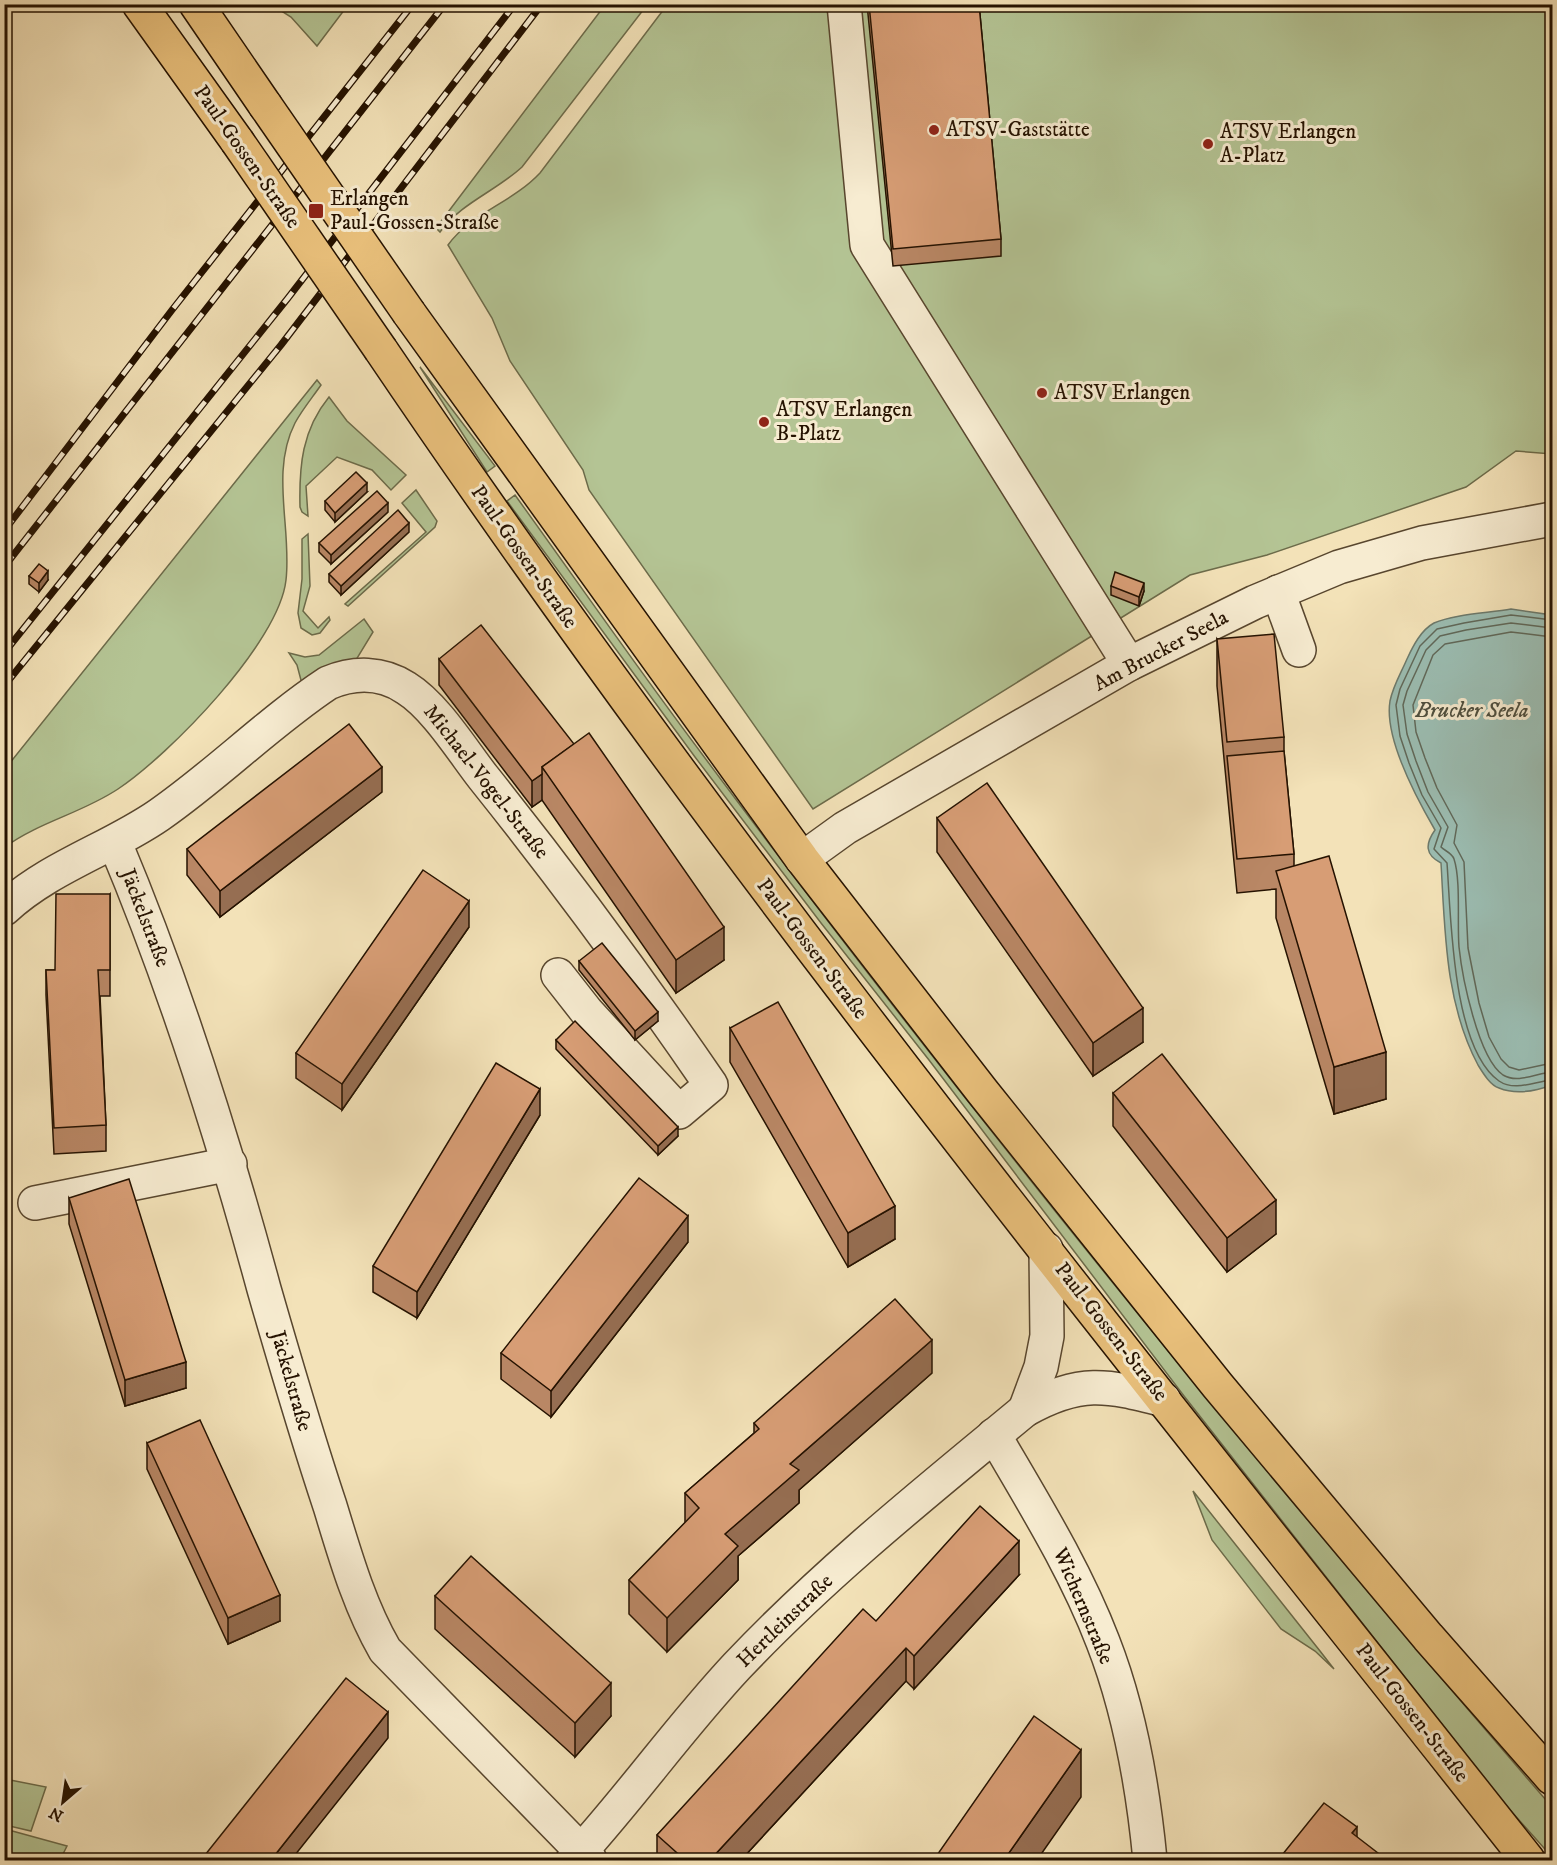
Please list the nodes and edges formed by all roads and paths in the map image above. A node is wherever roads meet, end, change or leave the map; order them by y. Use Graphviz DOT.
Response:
graph roads {
  1 [pos="139,4"];
  2 [pos="196,4"];
  3 [pos="844,4"];
  4 [pos="1552,519"];
  5 [pos="1278,592"];
  6 [pos="1299,650"];
  7 [pos="1130,664"];
  8 [pos="115,843"];
  9 [pos="802,859"];
  10 [pos="4,909"];
  11 [pos="558,975"];
  12 [pos="230,1164"];
  13 [pos="35,1203"];
  14 [pos="1046,1249"];
  15 [pos="1164,1400"];
  16 [pos="1025,1410"];
  17 [pos="994,1435"];
  18 [pos="1552,1778"];
  19 [pos="582,1857"];
  20 [pos="1150,1860"];
  21 [pos="1528,1860"];
  1 -- 14 [label="main road, Paul-Gossen-Straße, bridge"];
  2 -- 9 [label="main road, Paul-Gossen-Straße, bridge"];
  3 -- 7 [label="street"];
  4 -- 5 [label="street, Am Brucker Seela"];
  5 -- 6 [label="street"];
  5 -- 7 [label="street, Am Brucker Seela"];
  7 -- 9 [label="street, Am Brucker Seela"];
  8 -- 10 [label="street, Michael-Vogel-Straße"];
  8 -- 11 [label="street, Michael-Vogel-Straße"];
  8 -- 12 [label="street, Jäckelstraße"];
  9 -- 18 [label="main road, Paul-Gossen-Straße"];
  12 -- 13 [label="street"];
  12 -- 19 [label="street, Jäckelstraße"];
  14 -- 15 [label="main road, Paul-Gossen-Straße"];
  14 -- 16 [label="street"];
  15 -- 16 [label="street, Hertleinstraße"];
  15 -- 21 [label="main road, Paul-Gossen-Straße"];
  16 -- 17 [label="street, Hertleinstraße"];
  17 -- 19 [label="street, Hertleinstraße"];
  17 -- 20 [label="street, Wichernstraße"];
}
